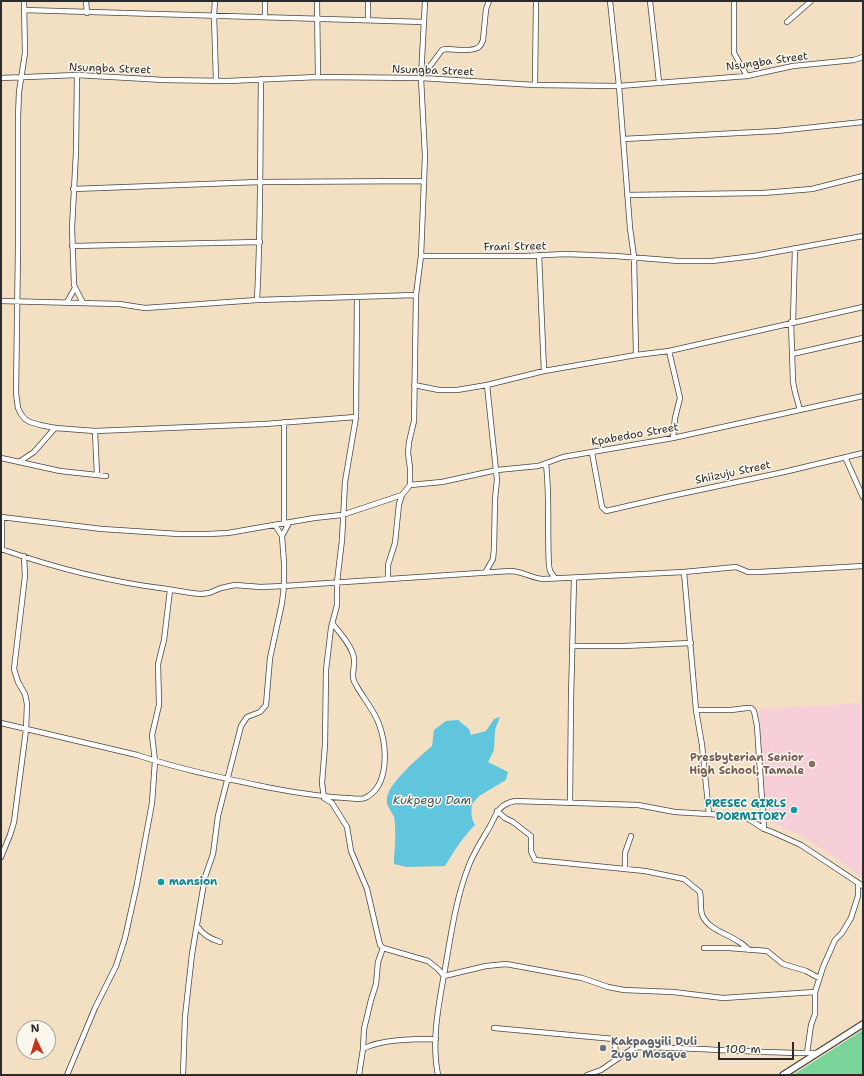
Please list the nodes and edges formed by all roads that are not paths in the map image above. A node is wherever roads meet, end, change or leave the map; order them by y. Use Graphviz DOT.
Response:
graph roads {
  1 [pos="24,1"];
  2 [pos="86,1"];
  3 [pos="215,1"];
  4 [pos="265,1"];
  5 [pos="317,1"];
  6 [pos="368,1"];
  7 [pos="425,1"];
  8 [pos="489,1"];
  9 [pos="536,1"];
  10 [pos="610,1"];
  11 [pos="650,1"];
  12 [pos="734,1"];
  13 [pos="811,1"];
  14 [pos="24,10"];
  15 [pos="87,13"];
  16 [pos="214,15"];
  17 [pos="265,17"];
  18 [pos="316,18"];
  19 [pos="368,20"];
  20 [pos="424,22"];
  21 [pos="788,22"];
  22 [pos="863,57"];
  23 [pos="77,75"];
  24 [pos="748,76"];
  25 [pos="318,77"];
  26 [pos="1,78"];
  27 [pos="22,78"];
  28 [pos="421,78"];
  29 [pos="261,79"];
  30 [pos="216,80"];
  31 [pos="660,82"];
  32 [pos="535,85"];
  33 [pos="619,86"];
  34 [pos="863,122"];
  35 [pos="623,139"];
  36 [pos="863,176"];
  37 [pos="424,181"];
  38 [pos="259,182"];
  39 [pos="74,189"];
  40 [pos="627,196"];
  41 [pos="863,236"];
  42 [pos="260,242"];
  43 [pos="72,246"];
  44 [pos="795,248"];
  45 [pos="539,255"];
  46 [pos="421,256"];
  47 [pos="634,257"];
  48 [pos="75,288"];
  49 [pos="416,295"];
  50 [pos="357,297"];
  51 [pos="257,300"];
  52 [pos="1,301"];
  53 [pos="16,301"];
  54 [pos="67,302"];
  55 [pos="84,303"];
  56 [pos="863,307"];
  57 [pos="792,322"];
  58 [pos="863,338"];
  59 [pos="669,351"];
  60 [pos="792,354"];
  61 [pos="636,355"];
  62 [pos="544,371"];
  63 [pos="414,385"];
  64 [pos="487,385"];
  65 [pos="863,396"];
  66 [pos="800,410"];
  67 [pos="356,417"];
  68 [pos="284,422"];
  69 [pos="56,428"];
  70 [pos="95,431"];
  71 [pos="673,438"];
  72 [pos="592,453"];
  73 [pos="863,453"];
  74 [pos="846,457"];
  75 [pos="1,458"];
  76 [pos="19,462"];
  77 [pos="546,464"];
  78 [pos="497,470"];
  79 [pos="97,475"];
  80 [pos="106,476"];
  81 [pos="410,485"];
  82 [pos="402,495"];
  83 [pos="863,497"];
  84 [pos="342,515"];
  85 [pos="2,517"];
  86 [pos="286,524"];
  87 [pos="275,525"];
  88 [pos="282,536"];
  89 [pos="2,549"];
  90 [pos="24,556"];
  91 [pos="863,566"];
  92 [pos="684,572"];
  93 [pos="485,573"];
  94 [pos="555,578"];
  95 [pos="574,578"];
  96 [pos="388,579"];
  97 [pos="337,582"];
  98 [pos="284,586"];
  99 [pos="170,590"];
  100 [pos="332,623"];
  101 [pos="691,643"];
  102 [pos="573,646"];
  103 [pos="696,710"];
  104 [pos="1,723"];
  105 [pos="26,730"];
  106 [pos="156,761"];
  107 [pos="228,779"];
  108 [pos="324,798"];
  109 [pos="570,803"];
  110 [pos="497,811"];
  111 [pos="709,814"];
  112 [pos="764,830"];
  113 [pos="631,836"];
  114 [pos="1,857"];
  115 [pos="625,870"];
  116 [pos="858,883"];
  117 [pos="863,886"];
  118 [pos="197,926"];
  119 [pos="220,942"];
  120 [pos="383,948"];
  121 [pos="704,948"];
  122 [pos="749,950"];
  123 [pos="444,976"];
  124 [pos="819,978"];
  125 [pos="816,992"];
  126 [pos="863,1024"];
  127 [pos="494,1028"];
  128 [pos="436,1039"];
  129 [pos="363,1049"];
  130 [pos="807,1053"];
  131 [pos="818,1053"];
  132 [pos="617,1059"];
  133 [pos="601,1070"];
  134 [pos="67,1075"];
  135 [pos="183,1075"];
  136 [pos="359,1075"];
  137 [pos="438,1075"];
  138 [pos="587,1075"];
  139 [pos="602,1075"];
  140 [pos="783,1075"];
  1 -- 14 [label="street"];
  2 -- 15 [label="street"];
  3 -- 16 [label="street"];
  4 -- 17 [label="street"];
  5 -- 18 [label="street"];
  6 -- 19 [label="street"];
  7 -- 20 [label="street"];
  8 -- 28 [label="street"];
  9 -- 32 [label="street"];
  10 -- 33 [label="street"];
  11 -- 31 [label="street"];
  12 -- 24 [label="street"];
  13 -- 21 [label="street"];
  14 -- 15 [label="street"];
  14 -- 27 [label="street"];
  15 -- 16 [label="street"];
  16 -- 17 [label="street"];
  16 -- 30 [label="street"];
  17 -- 18 [label="street"];
  18 -- 19 [label="street"];
  18 -- 25 [label="street"];
  19 -- 20 [label="street"];
  20 -- 28 [label="street"];
  22 -- 24 [label="street, Nsungba Street"];
  23 -- 27 [label="street, Nsungba Street"];
  23 -- 30 [label="street, Nsungba Street"];
  23 -- 39 [label="street"];
  24 -- 31 [label="street, Nsungba Street"];
  25 -- 28 [label="street, Nsungba Street"];
  25 -- 29 [label="street, Nsungba Street"];
  26 -- 27 [label="street, Nsungba Street"];
  27 -- 53 [label="street"];
  28 -- 32 [label="street, Nsungba Street"];
  28 -- 37 [label="street"];
  29 -- 30 [label="street, Nsungba Street"];
  29 -- 38 [label="street"];
  31 -- 33 [label="street, Nsungba Street"];
  32 -- 33 [label="street, Nsungba Street"];
  33 -- 35 [label="street"];
  34 -- 35 [label="street"];
  35 -- 40 [label="street"];
  36 -- 40 [label="street"];
  37 -- 38 [label="street"];
  37 -- 46 [label="street"];
  38 -- 39 [label="street"];
  38 -- 42 [label="street"];
  39 -- 43 [label="street"];
  40 -- 47 [label="street"];
  41 -- 44 [label="street, Frani Street"];
  42 -- 43 [label="street"];
  42 -- 51 [label="street"];
  43 -- 48 [label="street"];
  44 -- 47 [label="street, Frani Street"];
  44 -- 57 [label="street"];
  45 -- 46 [label="street, Frani Street"];
  45 -- 47 [label="street, Frani Street"];
  45 -- 62 [label="street"];
  46 -- 49 [label="street"];
  47 -- 61 [label="street"];
  48 -- 54 [label="street"];
  48 -- 55 [label="street"];
  49 -- 50 [label="street"];
  49 -- 63 [label="street"];
  50 -- 51 [label="street"];
  50 -- 67 [label="street"];
  51 -- 55 [label="street"];
  52 -- 53 [label="street"];
  53 -- 54 [label="street"];
  53 -- 69 [label="street"];
  54 -- 55 [label="street"];
  56 -- 57 [label="street"];
  57 -- 59 [label="street"];
  57 -- 60 [label="street"];
  58 -- 60 [label="street"];
  59 -- 61 [label="street"];
  59 -- 71 [label="street"];
  60 -- 66 [label="street"];
  61 -- 62 [label="street"];
  62 -- 64 [label="street"];
  63 -- 64 [label="street"];
  63 -- 81 [label="street"];
  64 -- 78 [label="street"];
  65 -- 66 [label="street, Kpabedoo Street"];
  66 -- 71 [label="street, Kpabedoo Street"];
  67 -- 68 [label="street"];
  67 -- 84 [label="street"];
  68 -- 70 [label="street"];
  68 -- 86 [label="street"];
  69 -- 70 [label="street"];
  69 -- 76 [label="street"];
  70 -- 79 [label="street"];
  71 -- 72 [label="street, Kpabedoo Street"];
  72 -- 74 [label="street, Shiizuju Street"];
  72 -- 77 [label="street, Kpabedoo Street"];
  73 -- 74 [label="street, Shiizuju Street"];
  74 -- 83 [label="street"];
  75 -- 76 [label="street"];
  76 -- 79 [label="street"];
  77 -- 78 [label="street, Kpabedoo Street"];
  77 -- 94 [label="street"];
  78 -- 81 [label="street, Kpabedoo Street"];
  78 -- 93 [label="street"];
  79 -- 80 [label="street"];
  81 -- 82 [label="street"];
  82 -- 84 [label="street"];
  82 -- 96 [label="street"];
  84 -- 86 [label="street"];
  84 -- 97 [label="street"];
  85 -- 87 [label="street"];
  85 -- 89 [label="street"];
  86 -- 87 [label="street"];
  86 -- 88 [label="street"];
  87 -- 88 [label="street"];
  88 -- 98 [label="street"];
  89 -- 90 [label="street"];
  90 -- 99 [label="street"];
  90 -- 105 [label="street"];
  91 -- 92 [label="street"];
  92 -- 95 [label="street"];
  92 -- 101 [label="street"];
  93 -- 94 [label="street"];
  93 -- 96 [label="street"];
  94 -- 95 [label="street"];
  95 -- 102 [label="street"];
  96 -- 97 [label="street"];
  97 -- 98 [label="street"];
  97 -- 100 [label="street"];
  98 -- 99 [label="street"];
  98 -- 107 [label="street"];
  99 -- 106 [label="street"];
  100 -- 108 [label="street"];
  100 -- 108 [label="street"];
  101 -- 102 [label="street"];
  101 -- 103 [label="street"];
  102 -- 109 [label="street"];
  103 -- 111 [label="street"];
  103 -- 112 [label="street"];
  104 -- 105 [label="street"];
  105 -- 106 [label="street"];
  105 -- 114 [label="street"];
  106 -- 107 [label="street"];
  106 -- 134 [label="street"];
  107 -- 108 [label="street"];
  107 -- 118 [label="street"];
  108 -- 120 [label="street"];
  109 -- 110 [label="street"];
  109 -- 111 [label="street"];
  110 -- 115 [label="street"];
  110 -- 123 [label="street"];
  111 -- 112 [label="street"];
  112 -- 116 [label="street"];
  113 -- 115 [label="street"];
  115 -- 122 [label="street"];
  116 -- 117 [label="street"];
  116 -- 124 [label="street"];
  118 -- 119 [label="street"];
  118 -- 135 [label="street"];
  120 -- 123 [label="street"];
  120 -- 129 [label="street"];
  121 -- 122 [label="street"];
  122 -- 124 [label="street"];
  123 -- 125 [label="street"];
  123 -- 128 [label="street"];
  124 -- 125 [label="street"];
  125 -- 130 [label="street"];
  126 -- 131 [label="street"];
  127 -- 132 [label="street"];
  128 -- 129 [label="street"];
  128 -- 137 [label="street"];
  129 -- 136 [label="street"];
  130 -- 131 [label="street"];
  130 -- 132 [label="street"];
  131 -- 140 [label="street"];
  132 -- 133 [label="street"];
  133 -- 138 [label="street"];
  133 -- 139 [label="street"];
}
